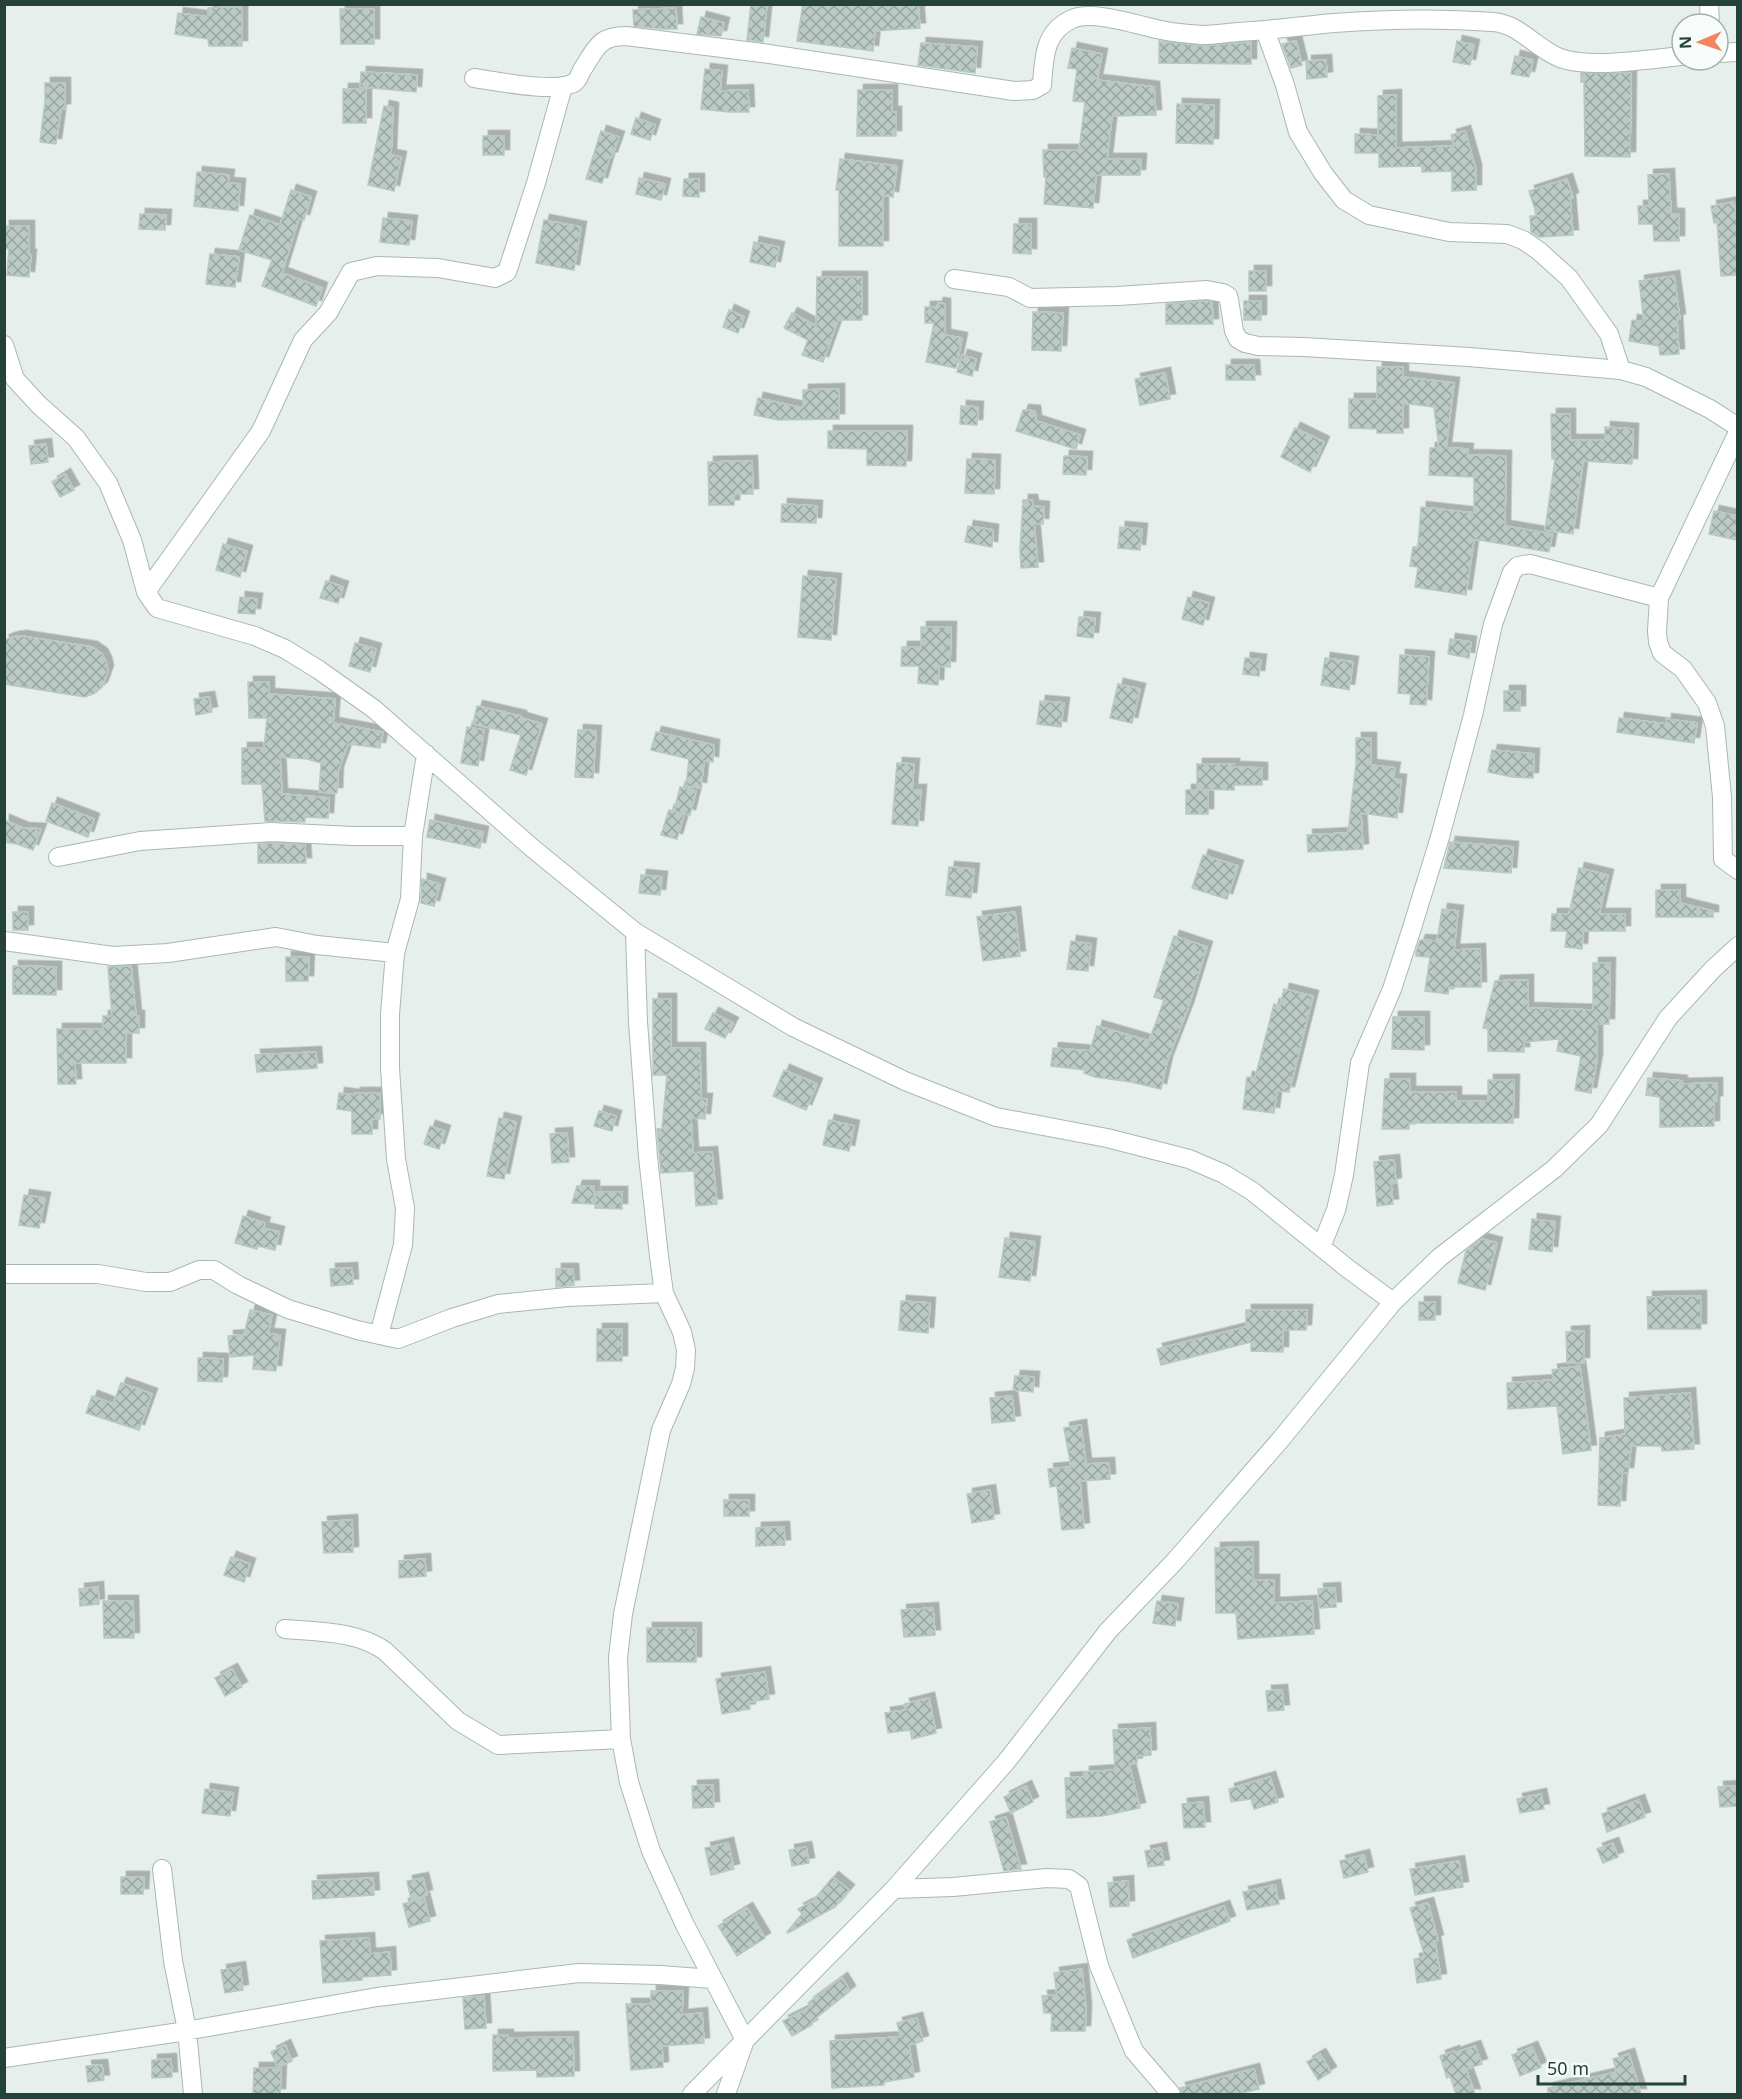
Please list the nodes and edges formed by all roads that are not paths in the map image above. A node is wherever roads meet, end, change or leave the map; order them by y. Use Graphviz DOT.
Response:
graph roads {
  1 [pos="1265,30"];
  2 [pos="1670,57"];
  3 [pos="474,78"];
  4 [pos="563,86"];
  5 [pos="954,279"];
  6 [pos="4,345"];
  7 [pos="1621,370"];
  8 [pos="1737,427"];
  9 [pos="1737,432"];
  10 [pos="146,592"];
  11 [pos="1659,598"];
  12 [pos="426,754"];
  13 [pos="413,836"];
  14 [pos="58,857"];
  15 [pos="1737,870"];
  16 [pos="635,932"];
  17 [pos="4,940"];
  18 [pos="1737,946"];
  19 [pos="395,953"];
  20 [pos="1321,1246"];
  21 [pos="4,1274"];
  22 [pos="664,1293"];
  23 [pos="1393,1302"];
  24 [pos="379,1335"];
  25 [pos="285,1629"];
  26 [pos="621,1739"];
  27 [pos="162,1869"];
  28 [pos="894,1889"];
  29 [pos="713,1979"];
  30 [pos="187,2030"];
  31 [pos="745,2040"];
  32 [pos="4,2058"];
  33 [pos="193,2094"];
  34 [pos="692,2094"];
  35 [pos="726,2094"];
  36 [pos="1172,2094"];
  1 -- 2 [label="street"];
  1 -- 4 [label="street"];
  1 -- 7 [label="street"];
  3 -- 4 [label="street"];
  4 -- 10 [label="street"];
  5 -- 7 [label="street"];
  6 -- 10 [label="street"];
  7 -- 8 [label="street"];
  9 -- 11 [label="street"];
  10 -- 12 [label="street"];
  11 -- 15 [label="street"];
  11 -- 20 [label="street"];
  12 -- 13 [label="street"];
  12 -- 16 [label="street"];
  13 -- 14 [label="street"];
  13 -- 19 [label="street"];
  16 -- 20 [label="street"];
  16 -- 22 [label="street"];
  17 -- 19 [label="street"];
  18 -- 23 [label="street"];
  19 -- 24 [label="street"];
  20 -- 23 [label="street"];
  21 -- 24 [label="street"];
  22 -- 24 [label="street"];
  22 -- 26 [label="street"];
  23 -- 28 [label="street"];
  25 -- 26 [label="street"];
  26 -- 29 [label="street"];
  27 -- 30 [label="street"];
  28 -- 31 [label="street"];
  28 -- 36 [label="street"];
  29 -- 30 [label="street"];
  29 -- 31 [label="street"];
  30 -- 32 [label="street"];
  30 -- 33 [label="street"];
  31 -- 34 [label="street"];
  31 -- 35 [label="street"];
}
